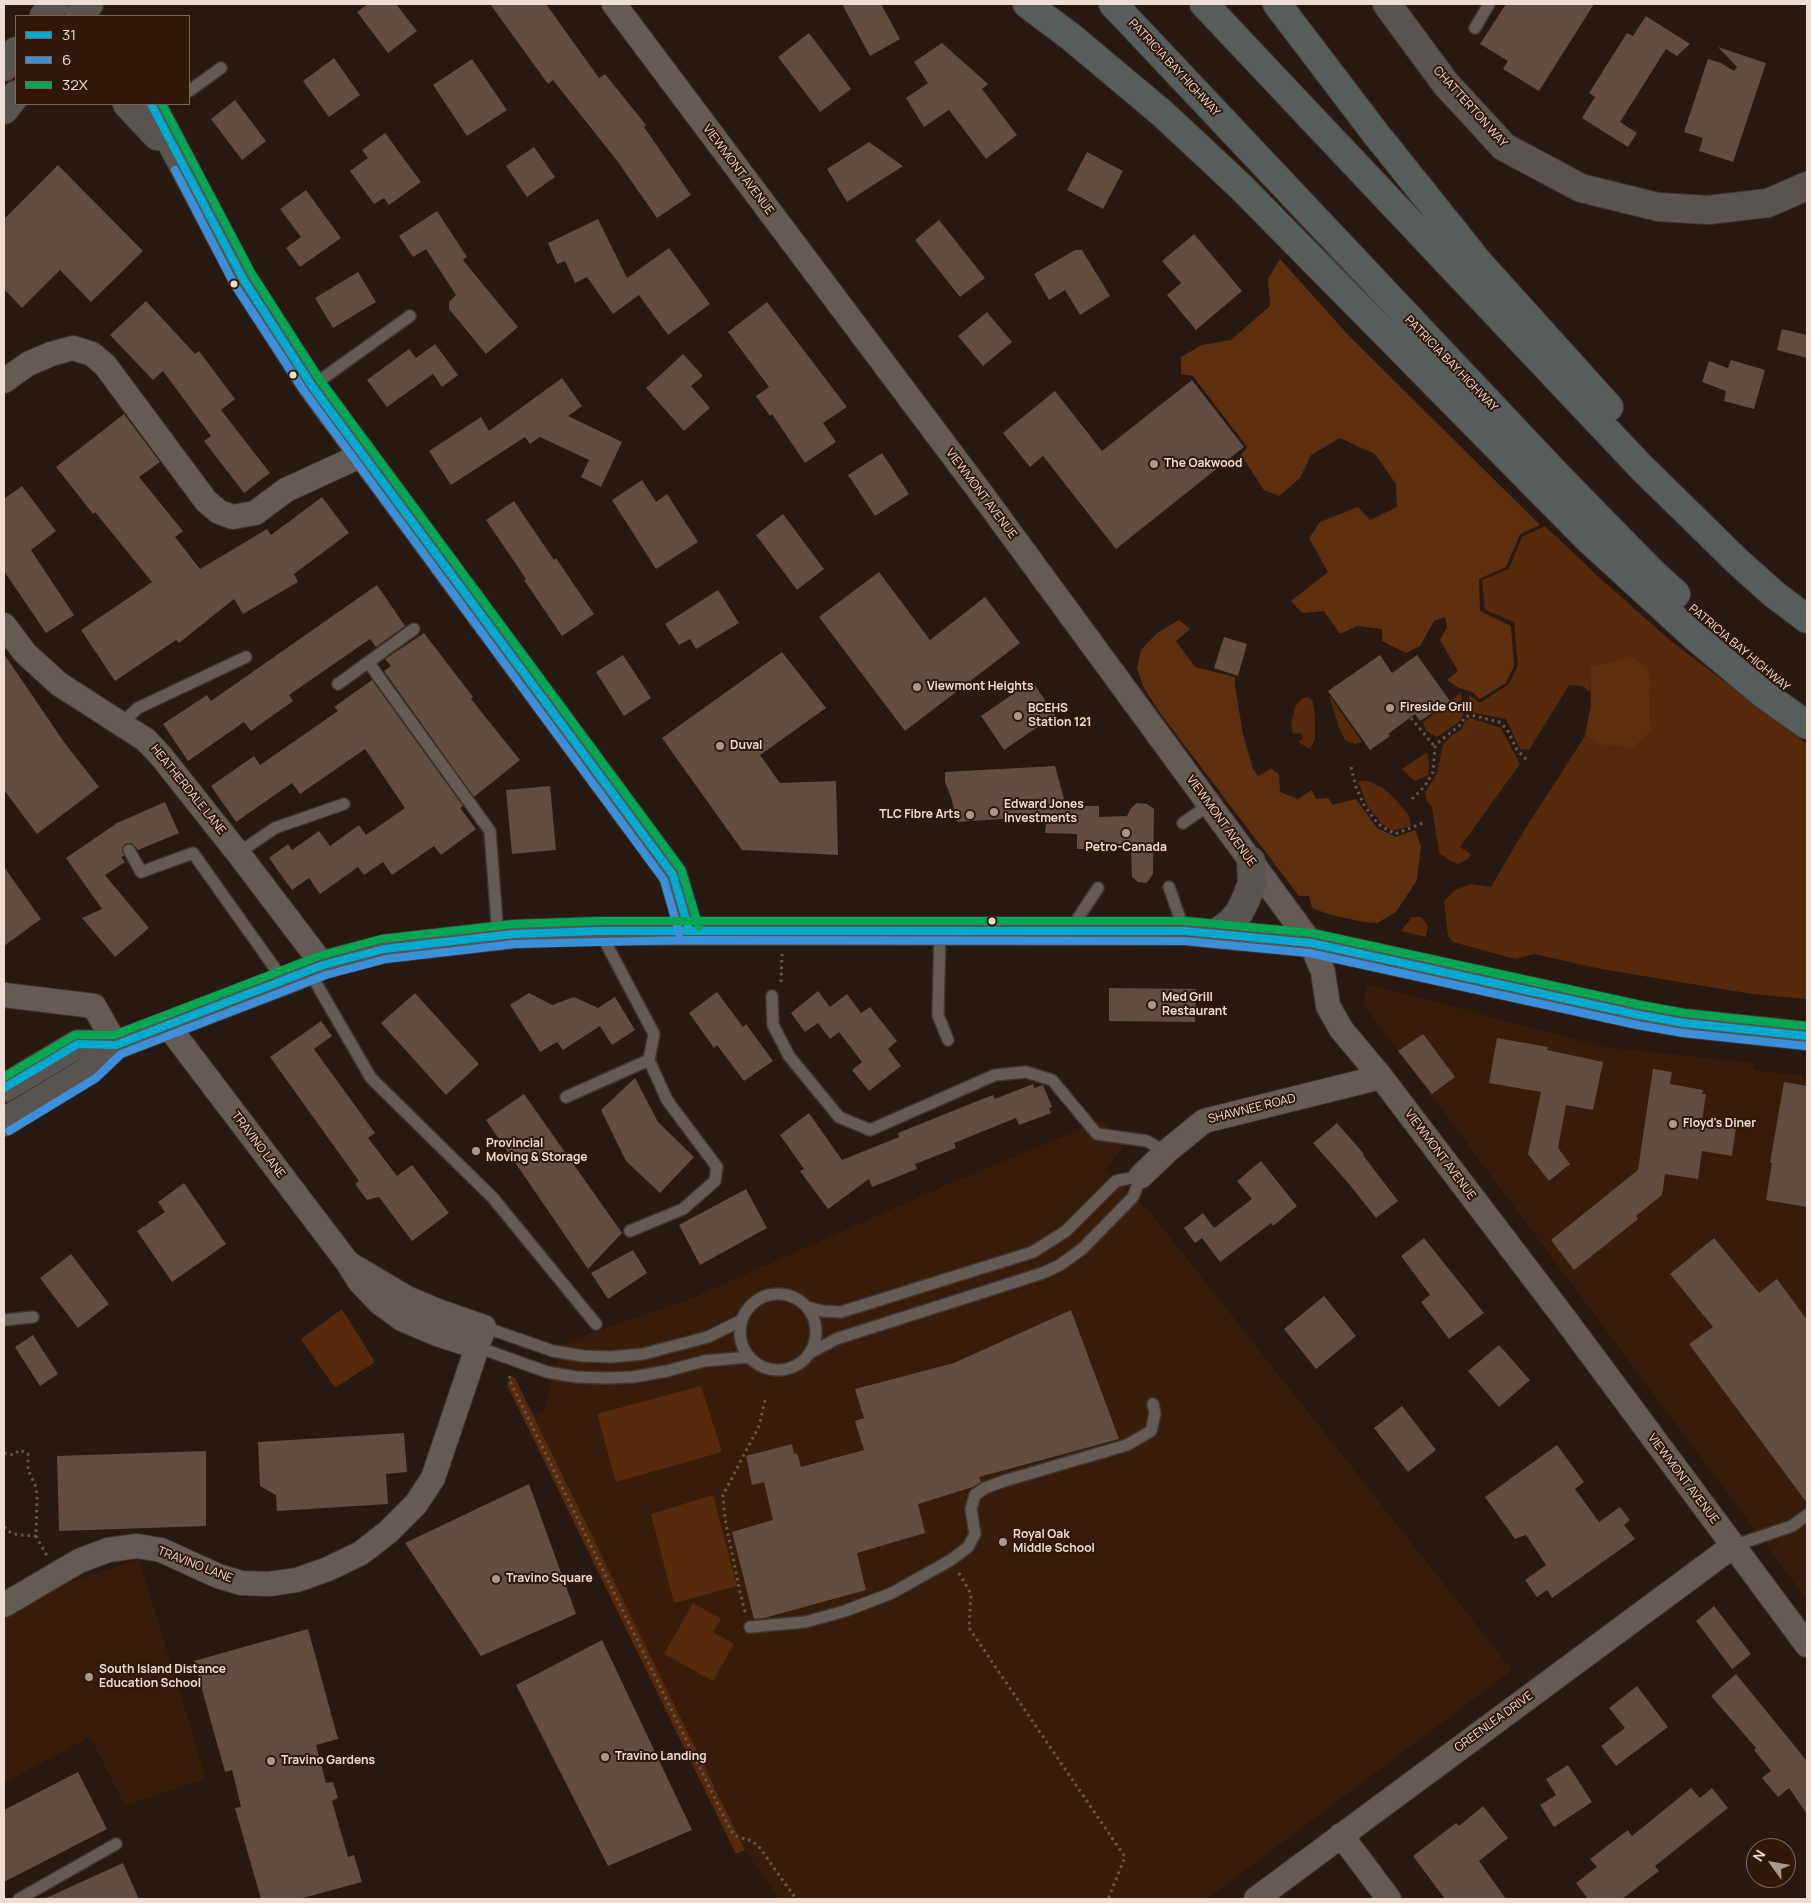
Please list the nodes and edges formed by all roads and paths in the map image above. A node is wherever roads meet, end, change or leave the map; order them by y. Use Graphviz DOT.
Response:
graph roads {
  1 [pos="54,4"];
  2 [pos="89,4"];
  3 [pos="614,4"];
  4 [pos="1027,4"];
  5 [pos="1113,4"];
  6 [pos="1204,4"];
  7 [pos="1277,4"];
  8 [pos="1388,4"];
  9 [pos="1489,4"];
  10 [pos="45,15"];
  11 [pos="80,15"];
  12 [pos="96,15"];
  13 [pos="1475,28"];
  14 [pos="15,52"];
  15 [pos="4,67"];
  16 [pos="221,68"];
  17 [pos="190,90"];
  18 [pos="128,105"];
  19 [pos="159,107"];
  20 [pos="184,165"];
  21 [pos="1807,186"];
  22 [pos="410,316"];
  23 [pos="4,380"];
  24 [pos="312,386"];
  25 [pos="362,455"];
  26 [pos="1705,531"];
  27 [pos="1807,619"];
  28 [pos="4,625"];
  29 [pos="414,629"];
  30 [pos="246,657"];
  31 [pos="368,662"];
  32 [pos="338,684"];
  33 [pos="1807,705"];
  34 [pos="1411,718"];
  35 [pos="122,723"];
  36 [pos="1807,725"];
  37 [pos="1435,747"];
  38 [pos="1527,760"];
  39 [pos="1351,767"];
  40 [pos="1412,799"];
  41 [pos="344,804"];
  42 [pos="1209,805"];
  43 [pos="1183,823"];
  44 [pos="1423,823"];
  45 [pos="129,850"];
  46 [pos="238,853"];
  47 [pos="1250,861"];
  48 [pos="1169,887"];
  49 [pos="1098,888"];
  50 [pos="599,930"];
  51 [pos="689,930"];
  52 [pos="1185,931"];
  53 [pos="940,932"];
  54 [pos="1068,932"];
  55 [pos="1215,934"];
  56 [pos="498,936"];
  57 [pos="1311,943"];
  58 [pos="305,972"];
  59 [pos="782,972"];
  60 [pos="782,981"];
  61 [pos="4,995"];
  62 [pos="772,996"];
  63 [pos="168,1026"];
  64 [pos="1807,1036"];
  65 [pos="948,1040"];
  66 [pos="116,1044"];
  67 [pos="649,1060"];
  68 [pos="1381,1077"];
  69 [pos="4,1088"];
  70 [pos="566,1097"];
  71 [pos="4,1122"];
  72 [pos="1166,1152"];
  73 [pos="1141,1176"];
  74 [pos="630,1231"];
  75 [pos="807,1307"];
  76 [pos="33,1318"];
  77 [pos="4,1320"];
  78 [pos="742,1320"];
  79 [pos="596,1324"];
  80 [pos="480,1337"];
  81 [pos="810,1353"];
  82 [pos="749,1357"];
  83 [pos="515,1361"];
  84 [pos="765,1400"];
  85 [pos="1153,1404"];
  86 [pos="4,1453"];
  87 [pos="1807,1515"];
  88 [pos="4,1527"];
  89 [pos="1733,1546"];
  90 [pos="951,1560"];
  91 [pos="4,1605"];
  92 [pos="750,1626"];
  93 [pos="1807,1645"];
  94 [pos="1341,1835"];
  95 [pos="116,1844"];
  96 [pos="41,1894"];
  97 [pos="19,1899"];
  98 [pos="796,1899"];
  99 [pos="1108,1899"];
  100 [pos="1256,1899"];
  101 [pos="1389,1899"];
  1 -- 10 [label="main road"];
  2 -- 11 [label="main road"];
  2 -- 12 [label="main road"];
  3 -- 42 [label="street, VIEWMONT AVENUE"];
  4 -- 36 [label="highway"];
  5 -- 33 [label="highway, PATRICIA BAY HIGHWAY"];
  6 -- 26 [label="highway"];
  7 -- 26 [label="highway"];
  8 -- 21 [label="main road, CHATTERTON WAY"];
  9 -- 13 [label="lane"];
  14 -- 15 [label="main road"];
  16 -- 17 [label="lane"];
  18 -- 20 [label="main road"];
  19 -- 20 [label="main road"];
  20 -- 24 [label="main road"];
  22 -- 24 [label="lane"];
  23 -- 25 [label="street"];
  24 -- 25 [label="main road"];
  25 -- 51 [label="main road"];
  26 -- 27 [label="highway"];
  28 -- 35 [label="street, HEATHERDALE LANE"];
  29 -- 31 [label="lane"];
  30 -- 35 [label="lane"];
  31 -- 32 [label="lane"];
  31 -- 56 [label="lane"];
  34 -- 37 [label="path"];
  35 -- 46 [label="street, HEATHERDALE LANE"];
  37 -- 38 [label="path"];
  37 -- 40 [label="path"];
  39 -- 44 [label="path"];
  41 -- 46 [label="lane"];
  42 -- 43 [label="lane"];
  42 -- 47 [label="street, VIEWMONT AVENUE"];
  45 -- 58 [label="lane"];
  46 -- 58 [label="street, HEATHERDALE LANE"];
  47 -- 55 [label="main road"];
  47 -- 57 [label="street, VIEWMONT AVENUE"];
  48 -- 52 [label="lane"];
  49 -- 54 [label="lane"];
  50 -- 51 [label="main road"];
  50 -- 56 [label="main road"];
  50 -- 67 [label="lane"];
  51 -- 53 [label="main road"];
  52 -- 54 [label="main road"];
  52 -- 55 [label="main road"];
  53 -- 54 [label="main road"];
  53 -- 65 [label="lane"];
  55 -- 57 [label="main road"];
  56 -- 58 [label="main road"];
  57 -- 64 [label="main road"];
  57 -- 68 [label="street, VIEWMONT AVENUE"];
  58 -- 63 [label="main road"];
  58 -- 79 [label="lane"];
  59 -- 60 [label="path"];
  61 -- 66 [label="street"];
  62 -- 72 [label="lane"];
  63 -- 66 [label="main road"];
  63 -- 80 [label="street, TRAVINO LANE"];
  66 -- 69 [label="main road"];
  66 -- 71 [label="main road"];
  67 -- 70 [label="lane"];
  67 -- 74 [label="lane"];
  68 -- 72 [label="street, SHAWNEE ROAD"];
  68 -- 89 [label="street, VIEWMONT AVENUE"];
  72 -- 73 [label="street, SHAWNEE ROAD"];
  73 -- 75 [label="lane"];
  73 -- 81 [label="lane"];
  75 -- 78 [label="lane"];
  75 -- 81 [label="lane"];
  76 -- 77 [label="lane"];
  78 -- 80 [label="lane"];
  78 -- 82 [label="lane"];
  80 -- 83 [label="lane"];
  80 -- 91 [label="street, TRAVINO LANE"];
  81 -- 82 [label="lane"];
  82 -- 83 [label="lane"];
  83 -- 98 [label="path"];
  84 -- 92 [label="path"];
  85 -- 90 [label="lane"];
  86 -- 88 [label="path"];
  87 -- 89 [label="lane"];
  89 -- 93 [label="street, VIEWMONT AVENUE"];
  89 -- 94 [label="street, GREENLEA DRIVE"];
  90 -- 92 [label="lane"];
  90 -- 99 [label="path"];
  94 -- 100 [label="street, GREENLEA DRIVE"];
  94 -- 101 [label="street"];
  95 -- 96 [label="lane"];
  96 -- 97 [label="lane"];
}
